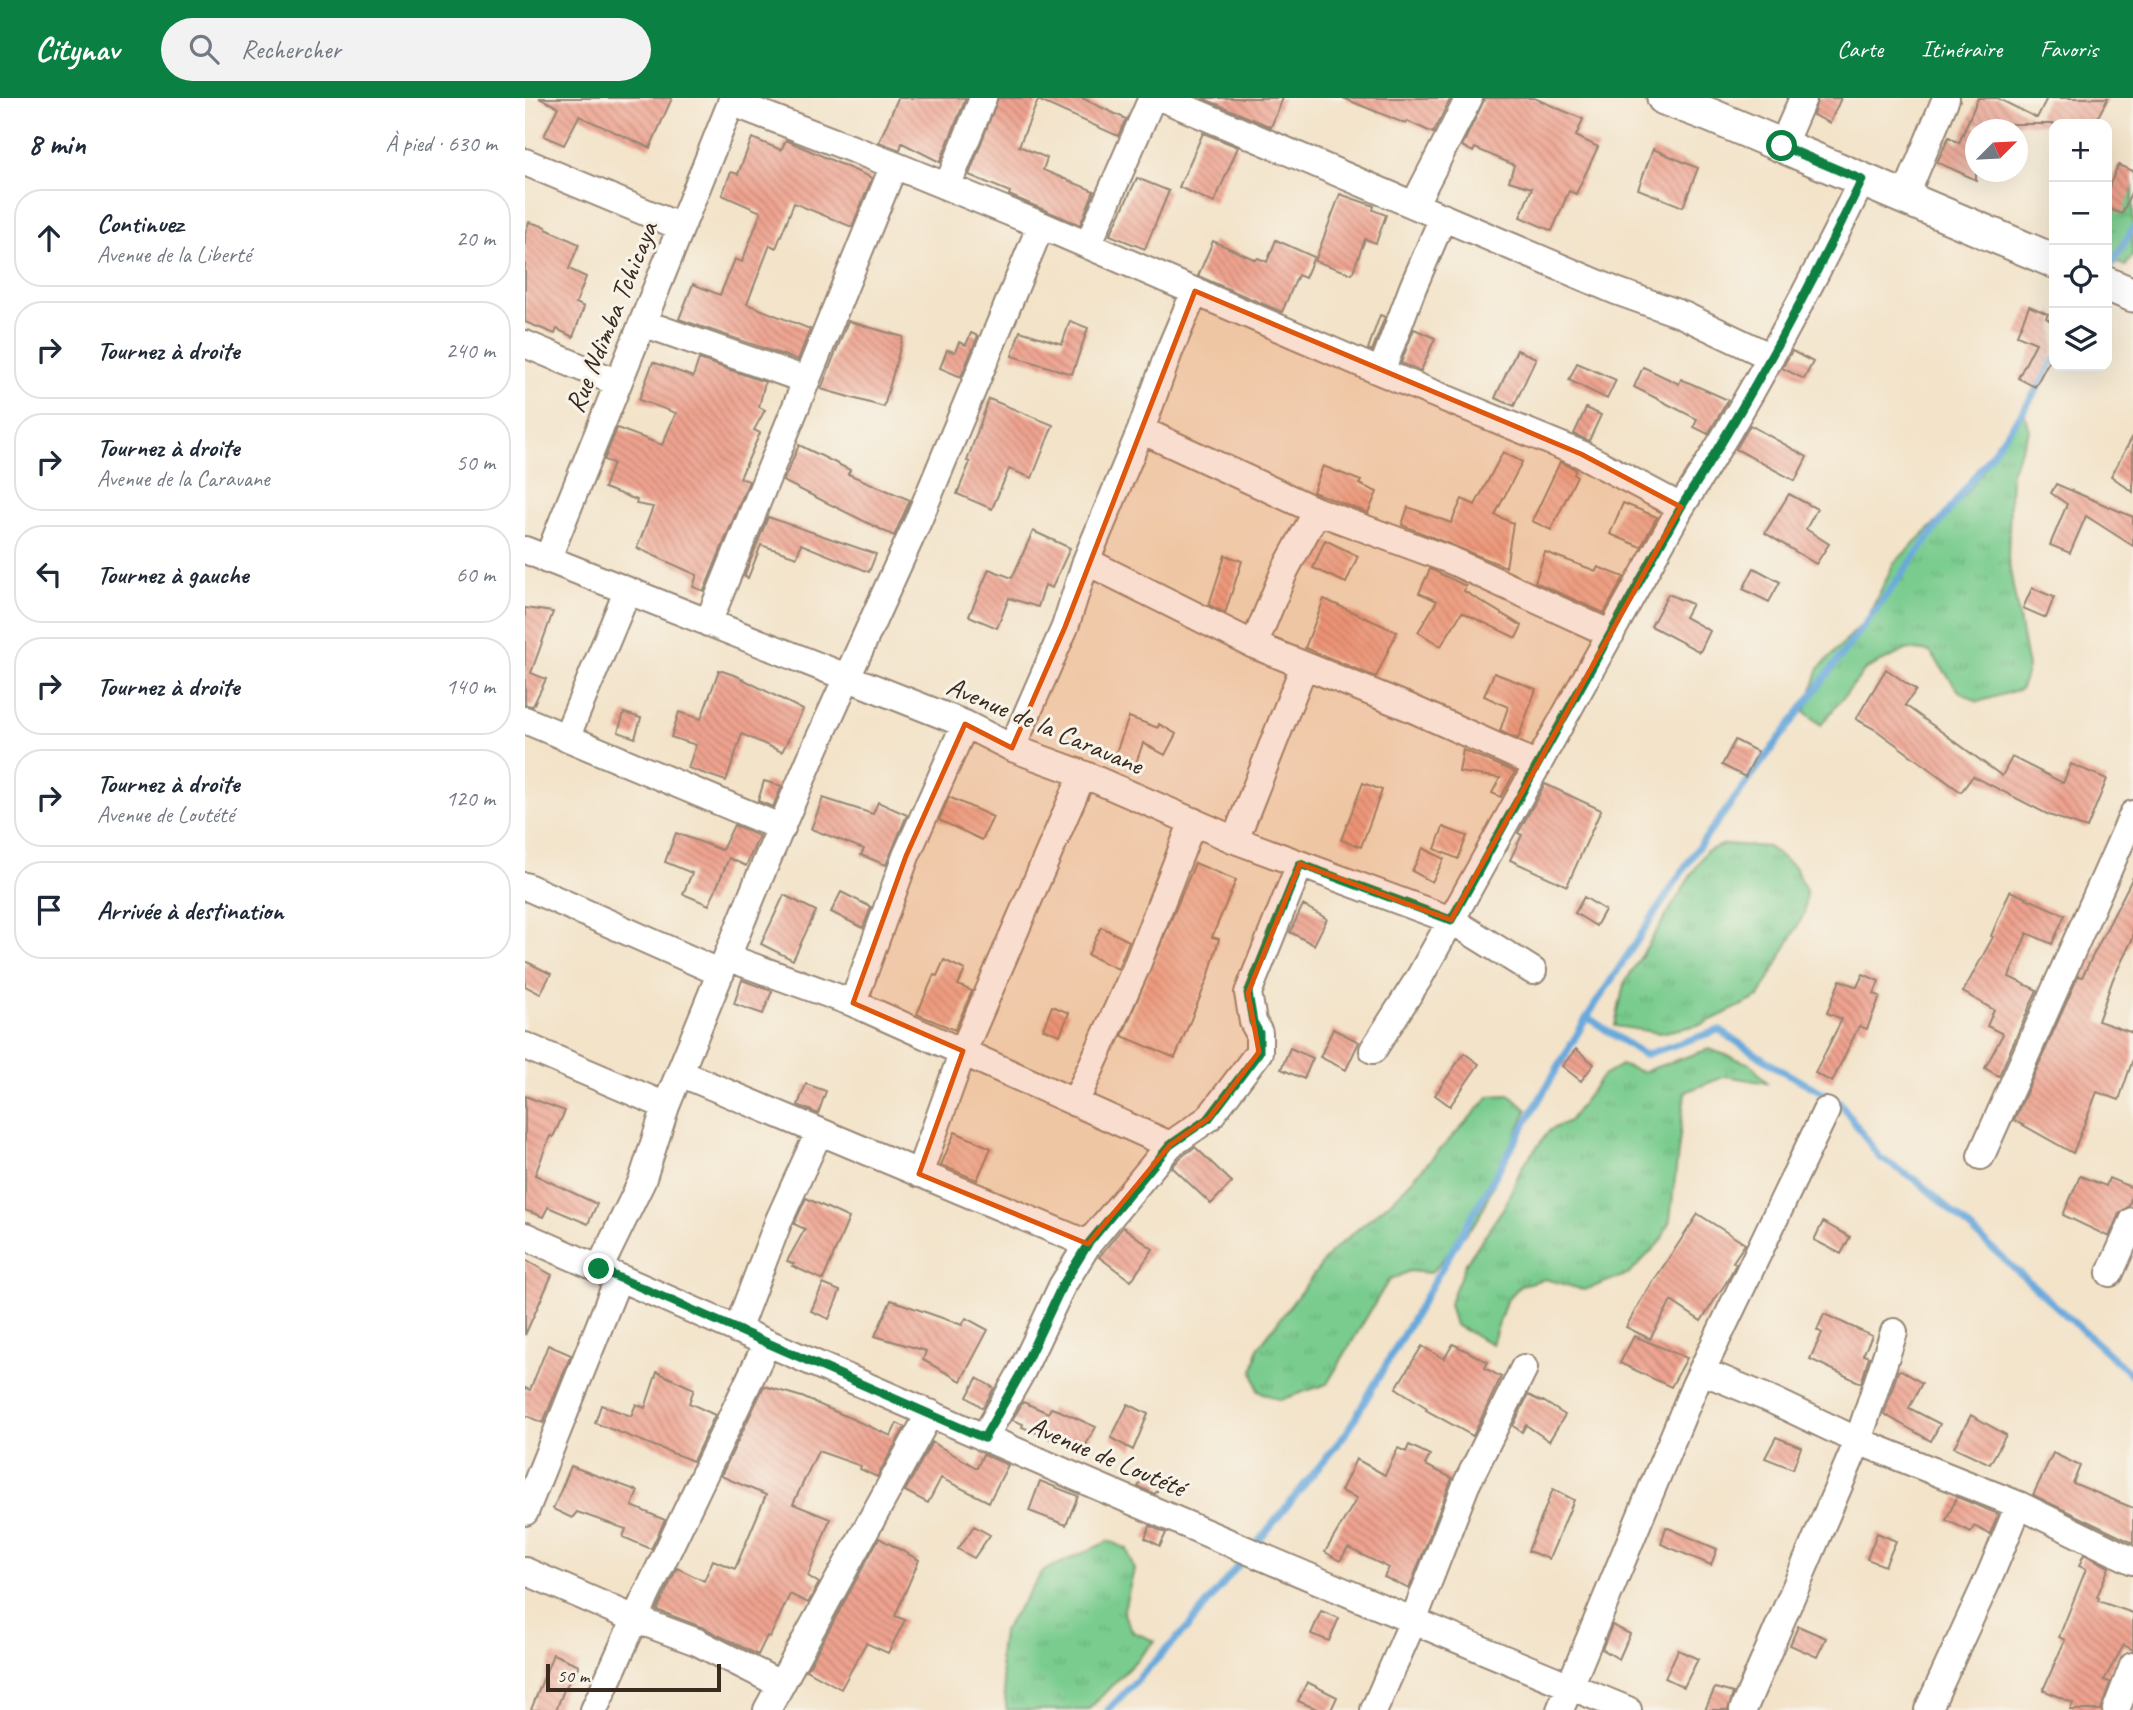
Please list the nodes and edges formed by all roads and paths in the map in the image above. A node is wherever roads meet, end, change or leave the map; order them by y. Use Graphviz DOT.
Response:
graph roads {
  1 [pos="983,98"];
  2 [pos="1152,98"];
  3 [pos="1162,98"];
  4 [pos="1469,98"];
  5 [pos="1664,98"];
  6 [pos="1804,98"];
  7 [pos="1946,98"];
  8 [pos="732,100"];
  9 [pos="1782,146"];
  10 [pos="525,162"];
  11 [pos="894,165"];
  12 [pos="1862,180"];
  13 [pos="947,187"];
  14 [pos="1905,197"];
  15 [pos="1414,205"];
  16 [pos="1443,217"];
  17 [pos="1041,226"];
  18 [pos="681,227"];
  19 [pos="1088,246"];
  20 [pos="2049,259"];
  21 [pos="1195,291"];
  22 [pos="643,323"];
  23 [pos="525,344"];
  24 [pos="1770,358"];
  25 [pos="1381,372"];
  26 [pos="806,380"];
  27 [pos="618,383"];
  28 [pos="1141,430"];
  29 [pos="1681,507"];
  30 [pos="1317,511"];
  31 [pos="536,555"];
  32 [pos="1086,561"];
  33 [pos="627,592"];
  34 [pos="708,623"];
  35 [pos="1611,634"];
  36 [pos="1254,645"];
  37 [pos="1304,666"];
  38 [pos="848,679"];
  39 [pos="525,720"];
  40 [pos="965,724"];
  41 [pos="566,737"];
  42 [pos="1012,748"];
  43 [pos="1538,765"];
  44 [pos="1083,774"];
  45 [pos="2133,814"];
  46 [pos="1193,821"];
  47 [pos="782,828"];
  48 [pos="1235,840"];
  49 [pos="1300,864"];
  50 [pos="525,886"];
  51 [pos="1451,920"];
  52 [pos="725,965"];
  53 [pos="1534,971"];
  54 [pos="853,1003"];
  55 [pos="525,1046"];
  56 [pos="1373,1050"];
  57 [pos="963,1051"];
  58 [pos="680,1073"];
  59 [pos="1075,1104"];
  60 [pos="666,1106"];
  61 [pos="1826,1111"];
  62 [pos="818,1132"];
  63 [pos="1170,1145"];
  64 [pos="1982,1156"];
  65 [pos="919,1174"];
  66 [pos="2133,1221"];
  67 [pos="525,1236"];
  68 [pos="1088,1244"];
  69 [pos="2111,1273"];
  70 [pos="608,1274"];
  71 [pos="737,1330"];
  72 [pos="1894,1332"];
  73 [pos="767,1343"];
  74 [pos="1524,1368"];
  75 [pos="1702,1371"];
  76 [pos="930,1413"];
  77 [pos="984,1438"];
  78 [pos="1858,1441"];
  79 [pos="2019,1505"];
  80 [pos="525,1511"];
  81 [pos="2133,1561"];
  82 [pos="525,1571"];
  83 [pos="635,1619"];
  84 [pos="1413,1621"];
  85 [pos="2133,1666"];
  86 [pos="780,1684"];
  87 [pos="1565,1698"];
  88 [pos="594,1710"];
  89 [pos="767,1710"];
  90 [pos="1374,1710"];
  91 [pos="1628,1710"];
  92 [pos="1743,1710"];
  93 [pos="1928,1710"];
  94 [pos="2116,1710"];
  1 -- 13 [label="street"];
  2 -- 19 [label="street"];
  3 -- 15 [label="street"];
  4 -- 15 [label="street"];
  5 -- 9 [label="street"];
  6 -- 9 [label="street"];
  7 -- 14 [label="street"];
  8 -- 11 [label="street"];
  8 -- 18 [label="street, Rue Ndimba Tchicaya"];
  9 -- 12 [label="street"];
  10 -- 18 [label="street"];
  11 -- 13 [label="street"];
  11 -- 26 [label="street"];
  12 -- 14 [label="street"];
  12 -- 24 [label="street"];
  13 -- 17 [label="street"];
  14 -- 20 [label="street"];
  15 -- 16 [label="street"];
  16 -- 24 [label="street"];
  16 -- 25 [label="street"];
  17 -- 19 [label="street"];
  17 -- 38 [label="street"];
  18 -- 22 [label="street, Rue Ndimba Tchicaya"];
  19 -- 21 [label="street"];
  21 -- 25 [label="street"];
  21 -- 28 [label="street"];
  22 -- 26 [label="street"];
  22 -- 27 [label="street, Rue Ndimba Tchicaya"];
  23 -- 27 [label="street"];
  24 -- 29 [label="street"];
  25 -- 29 [label="street"];
  26 -- 34 [label="street"];
  27 -- 31 [label="street, Rue Ndimba Tchicaya"];
  28 -- 30 [label="street"];
  28 -- 32 [label="street"];
  29 -- 35 [label="street"];
  30 -- 35 [label="street"];
  30 -- 36 [label="street"];
  31 -- 33 [label="street, Avenue de la Caravane"];
  32 -- 36 [label="street"];
  32 -- 42 [label="street"];
  33 -- 34 [label="street, Avenue de la Caravane"];
  33 -- 41 [label="street"];
  34 -- 38 [label="street, Avenue de la Caravane"];
  35 -- 43 [label="street"];
  36 -- 37 [label="street"];
  37 -- 43 [label="street"];
  37 -- 48 [label="street"];
  38 -- 40 [label="street, Avenue de la Caravane"];
  38 -- 47 [label="street"];
  39 -- 41 [label="street"];
  40 -- 42 [label="street, Avenue de la Caravane"];
  40 -- 54 [label="street"];
  41 -- 47 [label="street"];
  42 -- 44 [label="street, Avenue de la Caravane"];
  43 -- 51 [label="street"];
  44 -- 46 [label="street, Avenue de la Caravane"];
  44 -- 57 [label="street"];
  45 -- 64 [label="street"];
  46 -- 48 [label="street, Avenue de la Caravane"];
  46 -- 59 [label="street"];
  47 -- 52 [label="street"];
  48 -- 49 [label="street, Avenue de la Caravane"];
  49 -- 51 [label="street, Avenue de la Caravane"];
  49 -- 63 [label="street"];
  50 -- 52 [label="street"];
  51 -- 53 [label="street, Avenue de la Caravane"];
  51 -- 56 [label="street"];
  52 -- 54 [label="street"];
  52 -- 58 [label="street"];
  54 -- 57 [label="street"];
  55 -- 60 [label="street"];
  57 -- 59 [label="street"];
  57 -- 65 [label="street"];
  58 -- 60 [label="street"];
  58 -- 62 [label="street"];
  59 -- 63 [label="street"];
  60 -- 70 [label="street"];
  61 -- 75 [label="street"];
  62 -- 65 [label="street"];
  62 -- 71 [label="street"];
  63 -- 68 [label="street"];
  65 -- 68 [label="street"];
  66 -- 69 [label="street"];
  67 -- 70 [label="street, Avenue de Loutété"];
  68 -- 77 [label="street"];
  70 -- 71 [label="street, Avenue de Loutété"];
  70 -- 80 [label="street"];
  71 -- 73 [label="street, Avenue de Loutété"];
  72 -- 78 [label="street"];
  73 -- 76 [label="street, Avenue de Loutété"];
  73 -- 83 [label="street"];
  74 -- 84 [label="street"];
  75 -- 78 [label="street"];
  75 -- 87 [label="street"];
  76 -- 77 [label="street, Avenue de Loutété"];
  76 -- 86 [label="street"];
  77 -- 84 [label="street, Avenue de Loutété"];
  78 -- 79 [label="street"];
  78 -- 92 [label="street"];
  79 -- 81 [label="street"];
  79 -- 93 [label="street"];
  82 -- 83 [label="street"];
  83 -- 86 [label="street"];
  83 -- 88 [label="street"];
  84 -- 87 [label="street, Avenue de Loutété"];
  84 -- 90 [label="street"];
  85 -- 94 [label="street"];
  86 -- 89 [label="street"];
  87 -- 91 [label="street, Avenue de Loutété"];
}
